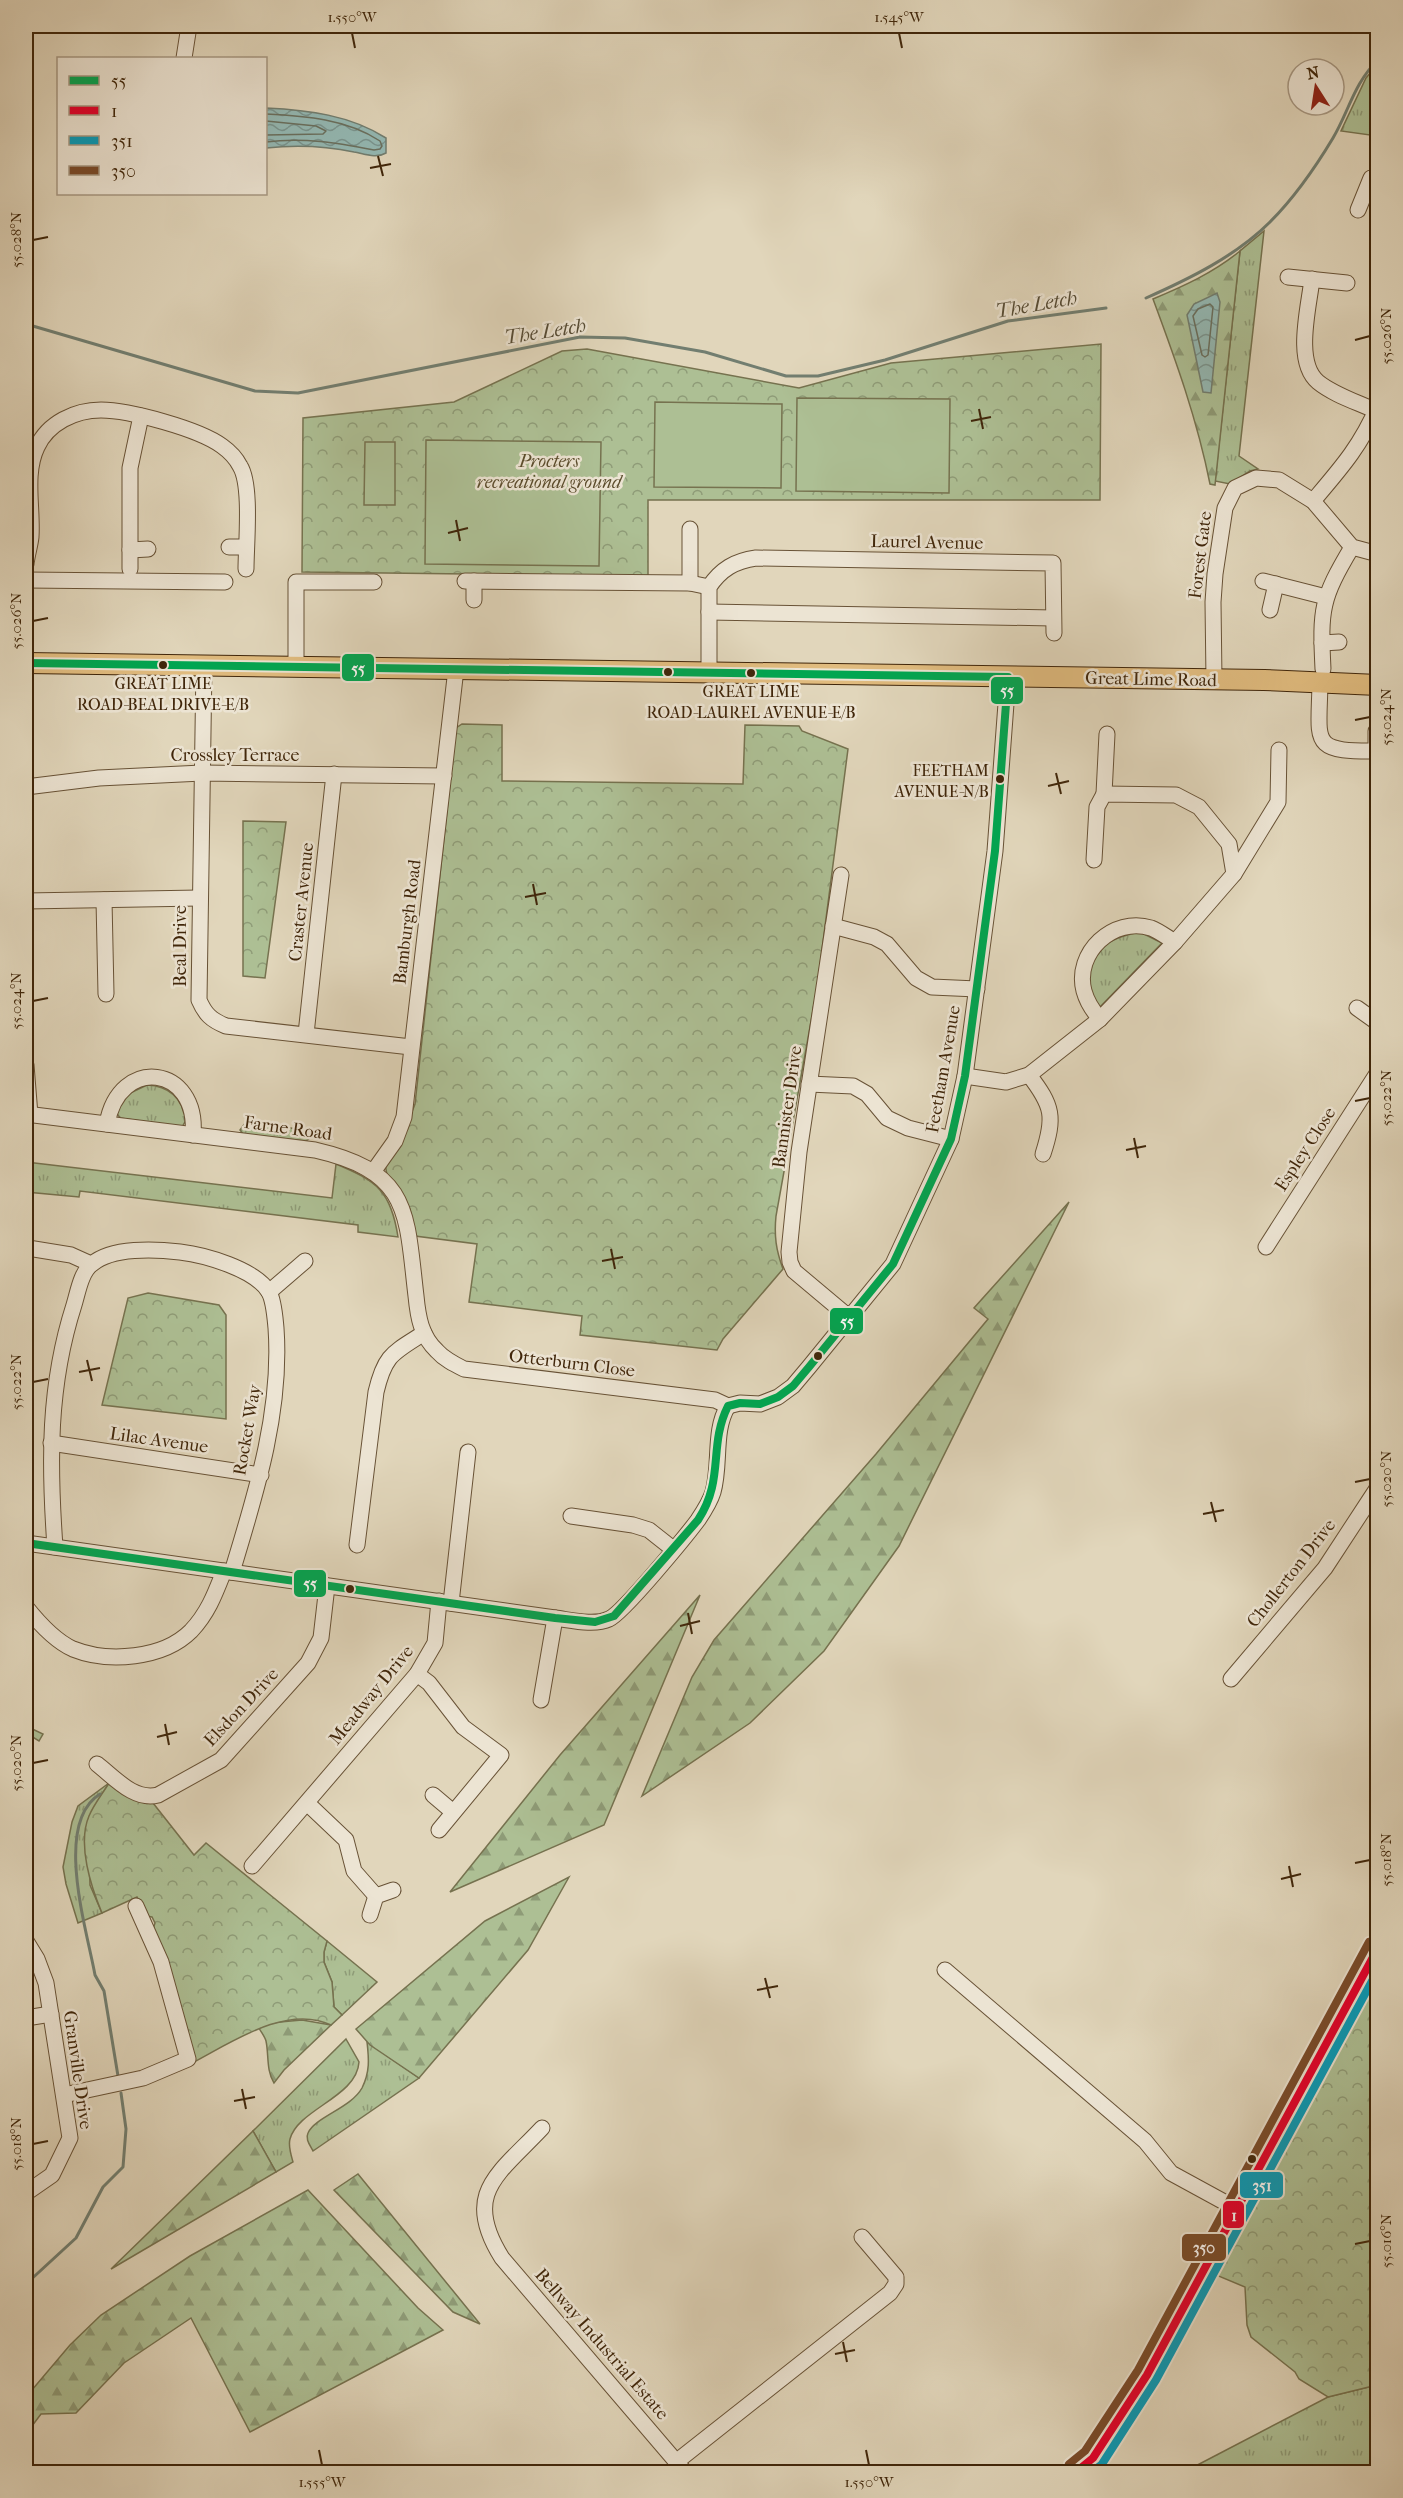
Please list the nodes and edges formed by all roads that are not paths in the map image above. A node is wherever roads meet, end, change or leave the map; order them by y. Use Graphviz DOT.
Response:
graph roads {
  1 [pos="189,26"];
  2 [pos="184,57"];
  3 [pos="1371,178"];
  4 [pos="1371,198"];
  5 [pos="1358,210"];
  6 [pos="1288,277"];
  7 [pos="1312,279"];
  8 [pos="1347,284"];
  9 [pos="1377,409"];
  10 [pos="141,416"];
  11 [pos="1371,440"];
  12 [pos="1313,501"];
  13 [pos="690,529"];
  14 [pos="229,547"];
  15 [pos="246,547"];
  16 [pos="1352,548"];
  17 [pos="148,549"];
  18 [pos="130,550"];
  19 [pos="1377,554"];
  20 [pos="26,564"];
  21 [pos="130,569"];
  22 [pos="246,569"];
  23 [pos="26,580"];
  24 [pos="225,582"];
  25 [pos="374,582"];
  26 [pos="690,583"];
  27 [pos="709,587"];
  28 [pos="1326,597"];
  29 [pos="474,600"];
  30 [pos="1270,610"];
  31 [pos="709,612"];
  32 [pos="1053,618"];
  33 [pos="1054,633"];
  34 [pos="1339,642"];
  35 [pos="1322,643"];
  36 [pos="26,663"];
  37 [pos="204,666"];
  38 [pos="296,666"];
  39 [pos="456,669"];
  40 [pos="709,674"];
  41 [pos="1322,675"];
  42 [pos="1008,677"];
  43 [pos="1214,680"];
  44 [pos="1377,685"];
  45 [pos="1376,731"];
  46 [pos="1107,734"];
  47 [pos="1279,750"];
  48 [pos="1377,751"];
  49 [pos="202,772"];
  50 [pos="334,774"];
  51 [pos="444,776"];
  52 [pos="26,787"];
  53 [pos="1104,794"];
  54 [pos="1094,860"];
  55 [pos="1234,874"];
  56 [pos="841,875"];
  57 [pos="199,898"];
  58 [pos="104,900"];
  59 [pos="26,901"];
  60 [pos="833,926"];
  61 [pos="1175,942"];
  62 [pos="977,989"];
  63 [pos="106,994"];
  64 [pos="1358,1008"];
  65 [pos="1100,1019"];
  66 [pos="1377,1023"];
  67 [pos="306,1034"];
  68 [pos="411,1047"];
  69 [pos="26,1065"];
  70 [pos="1377,1072"];
  71 [pos="1029,1075"];
  72 [pos="965,1076"];
  73 [pos="809,1084"];
  74 [pos="28,1114"];
  75 [pos="107,1124"];
  76 [pos="193,1135"];
  77 [pos="951,1139"];
  78 [pos="1042,1154"];
  79 [pos="373,1172"];
  80 [pos="1266,1247"];
  81 [pos="28,1248"];
  82 [pos="305,1262"];
  83 [pos="91,1264"];
  84 [pos="269,1292"];
  85 [pos="850,1318"];
  86 [pos="424,1333"];
  87 [pos="728,1406"];
  88 [pos="51,1443"];
  89 [pos="468,1452"];
  90 [pos="261,1474"];
  91 [pos="1377,1487"];
  92 [pos="571,1516"];
  93 [pos="26,1543"];
  94 [pos="357,1545"];
  95 [pos="55,1547"];
  96 [pos="674,1549"];
  97 [pos="228,1571"];
  98 [pos="327,1586"];
  99 [pos="445,1602"];
  100 [pos="26,1607"];
  101 [pos="555,1618"];
  102 [pos="417,1674"];
  103 [pos="1231,1678"];
  104 [pos="541,1700"];
  105 [pos="97,1764"];
  106 [pos="433,1795"];
  107 [pos="307,1803"];
  108 [pos="453,1812"];
  109 [pos="439,1830"];
  110 [pos="252,1866"];
  111 [pos="393,1890"];
  112 [pos="376,1896"];
  113 [pos="136,1906"];
  114 [pos="370,1915"];
  115 [pos="26,1941"];
  116 [pos="1377,1947"];
  117 [pos="945,1970"];
  118 [pos="51,2014"];
  119 [pos="26,2018"];
  120 [pos="64,2095"];
  121 [pos="542,2128"];
  122 [pos="26,2193"];
  123 [pos="1237,2209"];
  124 [pos="862,2237"];
  125 [pos="1090,2465"];
  126 [pos="681,2467"];
  127 [pos="1076,2472"];
  1 -- 2 [label="street"];
  3 -- 4 [label="street"];
  4 -- 5 [label="street"];
  6 -- 7 [label="street"];
  7 -- 8 [label="street"];
  7 -- 9 [label="street"];
  9 -- 11 [label="street"];
  10 -- 15 [label="street"];
  10 -- 18 [label="street"];
  10 -- 20 [label="street"];
  11 -- 12 [label="street"];
  12 -- 16 [label="street, Forest Gate"];
  12 -- 43 [label="street, Forest Gate"];
  13 -- 26 [label="street"];
  14 -- 15 [label="street"];
  15 -- 22 [label="street"];
  16 -- 19 [label="street"];
  16 -- 28 [label="street"];
  17 -- 18 [label="street"];
  18 -- 21 [label="street"];
  23 -- 24 [label="street"];
  25 -- 38 [label="street"];
  26 -- 27 [label="street"];
  26 -- 29 [label="street"];
  27 -- 31 [label="street"];
  27 -- 32 [label="street, Laurel Avenue"];
  28 -- 30 [label="street"];
  28 -- 35 [label="street"];
  31 -- 32 [label="street"];
  31 -- 40 [label="street"];
  32 -- 33 [label="street, Laurel Avenue"];
  34 -- 35 [label="street"];
  35 -- 41 [label="street"];
  36 -- 37 [label="main road, Great Lime Road"];
  37 -- 38 [label="main road, Great Lime Road"];
  37 -- 49 [label="street, Beal Drive"];
  38 -- 39 [label="main road, Great Lime Road"];
  39 -- 40 [label="main road, Great Lime Road"];
  39 -- 51 [label="street, Bamburgh Road"];
  40 -- 42 [label="main road, Great Lime Road"];
  41 -- 43 [label="main road, Great Lime Road"];
  41 -- 44 [label="main road, Great Lime Road"];
  41 -- 48 [label="street"];
  42 -- 43 [label="main road, Great Lime Road"];
  42 -- 62 [label="street, Feetham Avenue"];
  45 -- 48 [label="street"];
  46 -- 53 [label="street"];
  47 -- 55 [label="street"];
  49 -- 50 [label="street, Crossley Terrace"];
  49 -- 52 [label="street, Crossley Terrace"];
  49 -- 57 [label="street, Beal Drive"];
  50 -- 51 [label="street, Crossley Terrace"];
  50 -- 67 [label="street, Craster Avenue"];
  51 -- 68 [label="street, Bamburgh Road"];
  53 -- 54 [label="street"];
  53 -- 55 [label="street"];
  55 -- 61 [label="street"];
  56 -- 60 [label="street, Bannister Drive"];
  57 -- 58 [label="street"];
  57 -- 67 [label="street, Beal Drive"];
  58 -- 59 [label="street"];
  58 -- 63 [label="street"];
  60 -- 62 [label="street"];
  60 -- 73 [label="street, Bannister Drive"];
  61 -- 65 [label="street"];
  61 -- 65 [label="street"];
  62 -- 72 [label="street, Feetham Avenue"];
  64 -- 66 [label="street"];
  65 -- 71 [label="street"];
  67 -- 68 [label="street, Beal Drive"];
  68 -- 79 [label="street, Bamburgh Road"];
  69 -- 74 [label="street"];
  70 -- 80 [label="street, Espley Close"];
  71 -- 72 [label="street"];
  71 -- 78 [label="street"];
  72 -- 77 [label="street, Feetham Avenue"];
  73 -- 77 [label="street"];
  73 -- 85 [label="street, Bannister Drive"];
  74 -- 75 [label="street, Farne Road"];
  75 -- 76 [label="street, Farne Road"];
  75 -- 76 [label="street"];
  76 -- 79 [label="street, Farne Road"];
  77 -- 85 [label="street, Feetham Avenue"];
  79 -- 86 [label="street, Otterburn Close"];
  81 -- 83 [label="street"];
  82 -- 84 [label="street"];
  83 -- 84 [label="street"];
  83 -- 88 [label="street"];
  84 -- 90 [label="street, Rocket Way"];
  85 -- 87 [label="street, Feetham Avenue"];
  86 -- 87 [label="street, Otterburn Close"];
  86 -- 94 [label="street"];
  87 -- 96 [label="street"];
  88 -- 90 [label="street, Lilac Avenue"];
  88 -- 95 [label="street"];
  89 -- 99 [label="street, Meadway Drive"];
  90 -- 97 [label="street, Rocket Way"];
  91 -- 103 [label="street, Chollerton Drive"];
  92 -- 96 [label="street"];
  93 -- 95 [label="street"];
  95 -- 97 [label="street"];
  96 -- 101 [label="street"];
  97 -- 98 [label="street"];
  97 -- 100 [label="street, Rocket Way"];
  98 -- 99 [label="street"];
  98 -- 105 [label="street, Elsdon Drive"];
  99 -- 101 [label="street"];
  99 -- 102 [label="street, Meadway Drive"];
  101 -- 104 [label="street"];
  102 -- 107 [label="street, Meadway Drive"];
  102 -- 108 [label="street"];
  106 -- 108 [label="street"];
  107 -- 110 [label="street, Meadway Drive"];
  107 -- 112 [label="street"];
  108 -- 109 [label="street"];
  111 -- 112 [label="street"];
  112 -- 114 [label="street"];
  113 -- 120 [label="street"];
  115 -- 118 [label="street, Granville Drive"];
  116 -- 123 [label="main road"];
  117 -- 123 [label="street"];
  118 -- 119 [label="street"];
  118 -- 120 [label="street, Granville Drive"];
  120 -- 122 [label="street, Granville Drive"];
  121 -- 126 [label="street, Bellway Industrial Estate"];
  123 -- 125 [label="main road"];
  124 -- 126 [label="street"];
  125 -- 127 [label="main road"];
}
